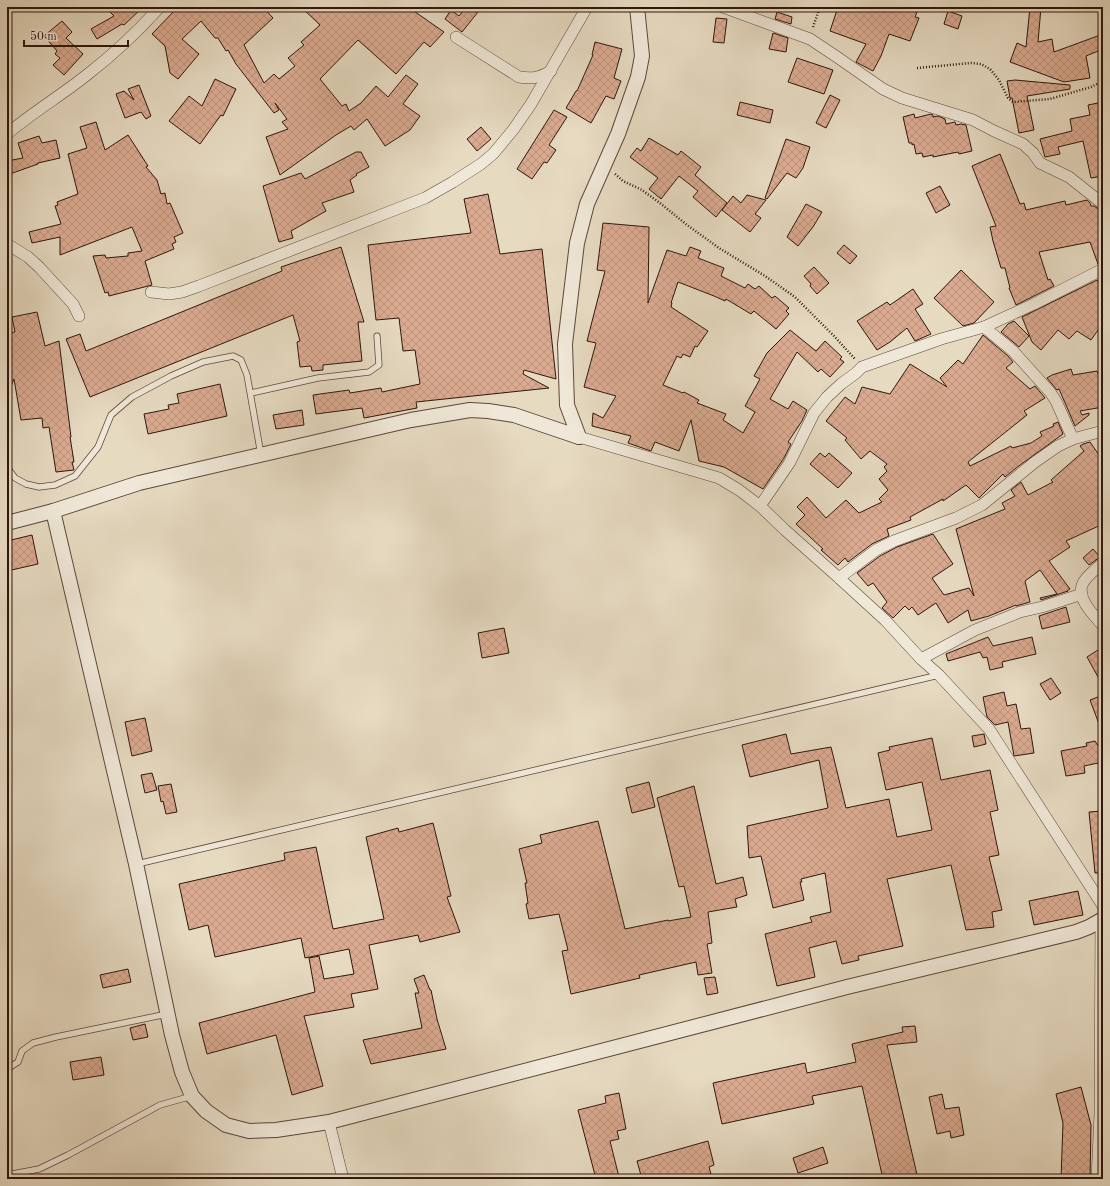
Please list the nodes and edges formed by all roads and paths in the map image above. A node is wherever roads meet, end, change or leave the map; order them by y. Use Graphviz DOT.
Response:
graph roads {
  1 [pos="160,7"];
  2 [pos="587,7"];
  3 [pos="637,7"];
  4 [pos="723,7"];
  5 [pos="820,7"];
  6 [pos="456,37"];
  7 [pos="810,39"];
  8 [pos="917,68"];
  9 [pos="551,71"];
  10 [pos="1103,81"];
  11 [pos="7,134"];
  12 [pos="607,158"];
  13 [pos="1103,204"];
  14 [pos="7,244"];
  15 [pos="1103,269"];
  16 [pos="151,292"];
  17 [pos="79,316"];
  18 [pos="984,327"];
  19 [pos="377,336"];
  20 [pos="862,367"];
  21 [pos="251,393"];
  22 [pos="1103,431"];
  23 [pos="579,437"];
  24 [pos="1073,438"];
  25 [pos="261,456"];
  26 [pos="7,468"];
  27 [pos="760,506"];
  28 [pos="52,511"];
  29 [pos="7,523"];
  30 [pos="1103,563"];
  31 [pos="839,578"];
  32 [pos="1082,594"];
  33 [pos="1103,626"];
  34 [pos="921,659"];
  35 [pos="939,675"];
  36 [pos="136,864"];
  37 [pos="1102,915"];
  38 [pos="168,1014"];
  39 [pos="7,1069"];
  40 [pos="192,1096"];
  41 [pos="329,1122"];
  42 [pos="7,1176"];
  43 [pos="343,1179"];
  44 [pos="1097,1179"];
  1 -- 11 [label="street"];
  2 -- 9 [label="street"];
  3 -- 12 [label="street"];
  4 -- 7 [label="street"];
  5 -- 7 [label="path"];
  6 -- 9 [label="street"];
  7 -- 13 [label="street"];
  8 -- 10 [label="path"];
  9 -- 16 [label="street"];
  12 -- 20 [label="path"];
  12 -- 23 [label="street"];
  14 -- 17 [label="street"];
  15 -- 18 [label="street"];
  18 -- 20 [label="street"];
  18 -- 24 [label="street"];
  19 -- 21 [label="lane"];
  20 -- 27 [label="street"];
  21 -- 25 [label="lane"];
  21 -- 26 [label="lane"];
  22 -- 24 [label="street"];
  23 -- 25 [label="street"];
  23 -- 27 [label="street"];
  24 -- 31 [label="street"];
  25 -- 28 [label="street"];
  27 -- 31 [label="street"];
  28 -- 29 [label="street"];
  28 -- 36 [label="street"];
  30 -- 32 [label="street"];
  31 -- 34 [label="street"];
  32 -- 33 [label="street"];
  32 -- 34 [label="street"];
  34 -- 35 [label="street"];
  35 -- 36 [label="lane"];
  35 -- 37 [label="street"];
  36 -- 38 [label="street"];
  37 -- 41 [label="street"];
  37 -- 44 [label="street"];
  38 -- 39 [label="lane"];
  38 -- 40 [label="street"];
  40 -- 41 [label="street"];
  40 -- 42 [label="lane"];
  41 -- 43 [label="street"];
}
